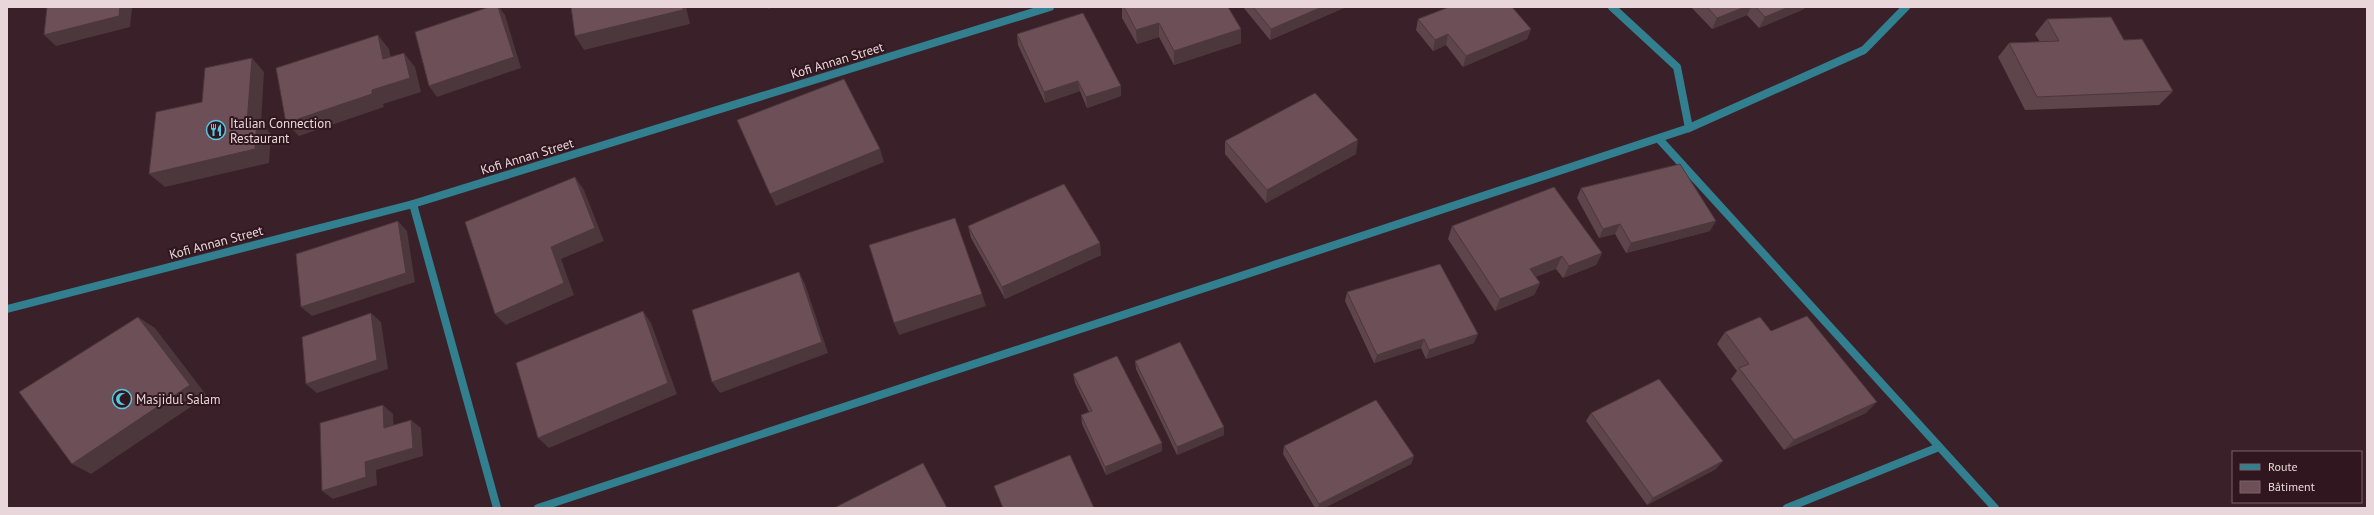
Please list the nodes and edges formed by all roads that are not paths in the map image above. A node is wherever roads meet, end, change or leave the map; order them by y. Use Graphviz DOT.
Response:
graph roads {
  1 [pos="1050,7"];
  2 [pos="1612,7"];
  3 [pos="1906,7"];
  4 [pos="1689,128"];
  5 [pos="1659,139"];
  6 [pos="413,204"];
  7 [pos="7,309"];
  8 [pos="1939,447"];
  9 [pos="497,508"];
  10 [pos="538,508"];
  11 [pos="1787,508"];
  12 [pos="1995,508"];
  1 -- 6 [label="street, Kofi Annan Street"];
  2 -- 4 [label="street"];
  3 -- 4 [label="street"];
  4 -- 5 [label="street"];
  5 -- 8 [label="street"];
  5 -- 10 [label="street"];
  6 -- 7 [label="street, Kofi Annan Street"];
  6 -- 9 [label="street"];
  8 -- 11 [label="street"];
  8 -- 12 [label="street"];
}
